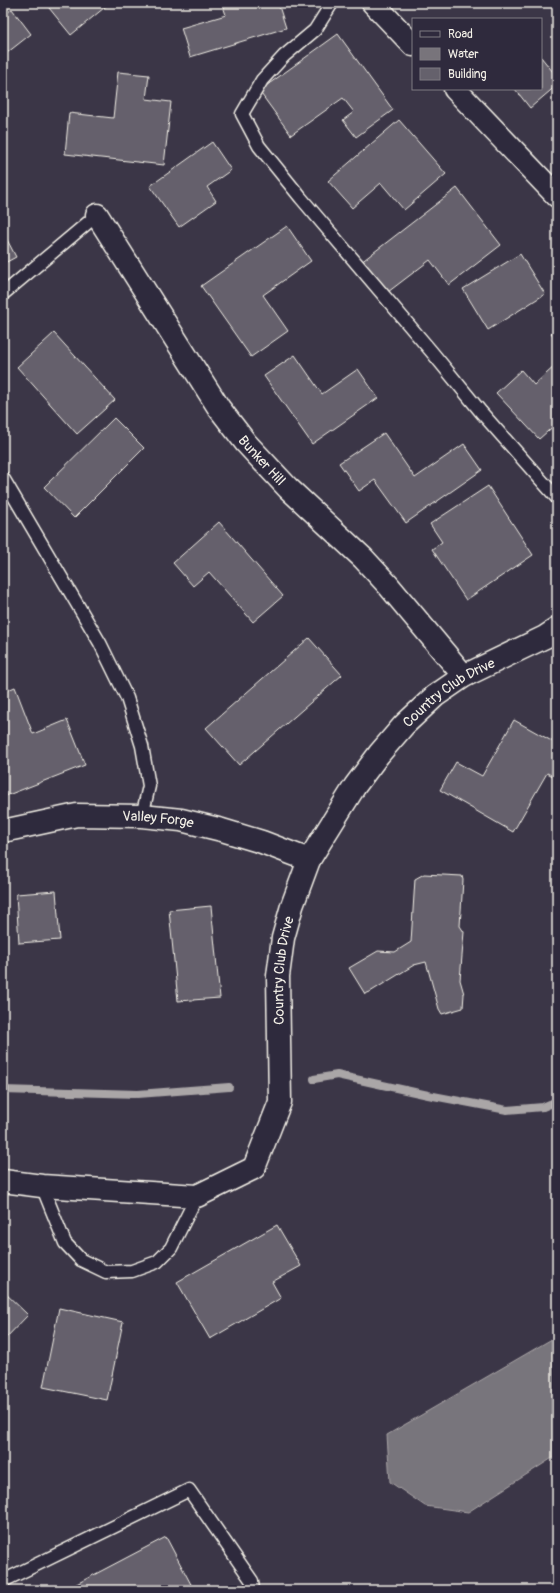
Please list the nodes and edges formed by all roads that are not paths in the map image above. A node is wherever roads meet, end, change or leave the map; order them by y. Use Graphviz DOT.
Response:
graph roads {
  1 [pos="332,3"];
  2 [pos="374,3"];
  3 [pos="412,44"];
  4 [pos="456,90"];
  5 [pos="557,196"];
  6 [pos="96,215"];
  7 [pos="3,294"];
  8 [pos="3,478"];
  9 [pos="557,498"];
  10 [pos="557,629"];
  11 [pos="464,676"];
  12 [pos="142,816"];
  13 [pos="3,831"];
  14 [pos="310,860"];
  15 [pos="3,1181"];
  16 [pos="42,1186"];
  17 [pos="196,1196"];
  18 [pos="3,1580"];
  19 [pos="253,1590"];
  1 -- 9 [label="lane"];
  2 -- 3 [label="street"];
  4 -- 5 [label="street"];
  6 -- 7 [label="lane"];
  6 -- 11 [label="street, Bunker Hill"];
  8 -- 12 [label="lane"];
  10 -- 11 [label="street, Country Club Drive"];
  11 -- 14 [label="street, Country Club Drive"];
  12 -- 13 [label="street, Valley Forge"];
  12 -- 14 [label="street, Valley Forge"];
  14 -- 17 [label="street, Country Club Drive"];
  15 -- 16 [label="street, Country Club Drive"];
  16 -- 17 [label="street, Country Club Drive"];
  16 -- 17 [label="lane"];
  18 -- 19 [label="lane"];
}
